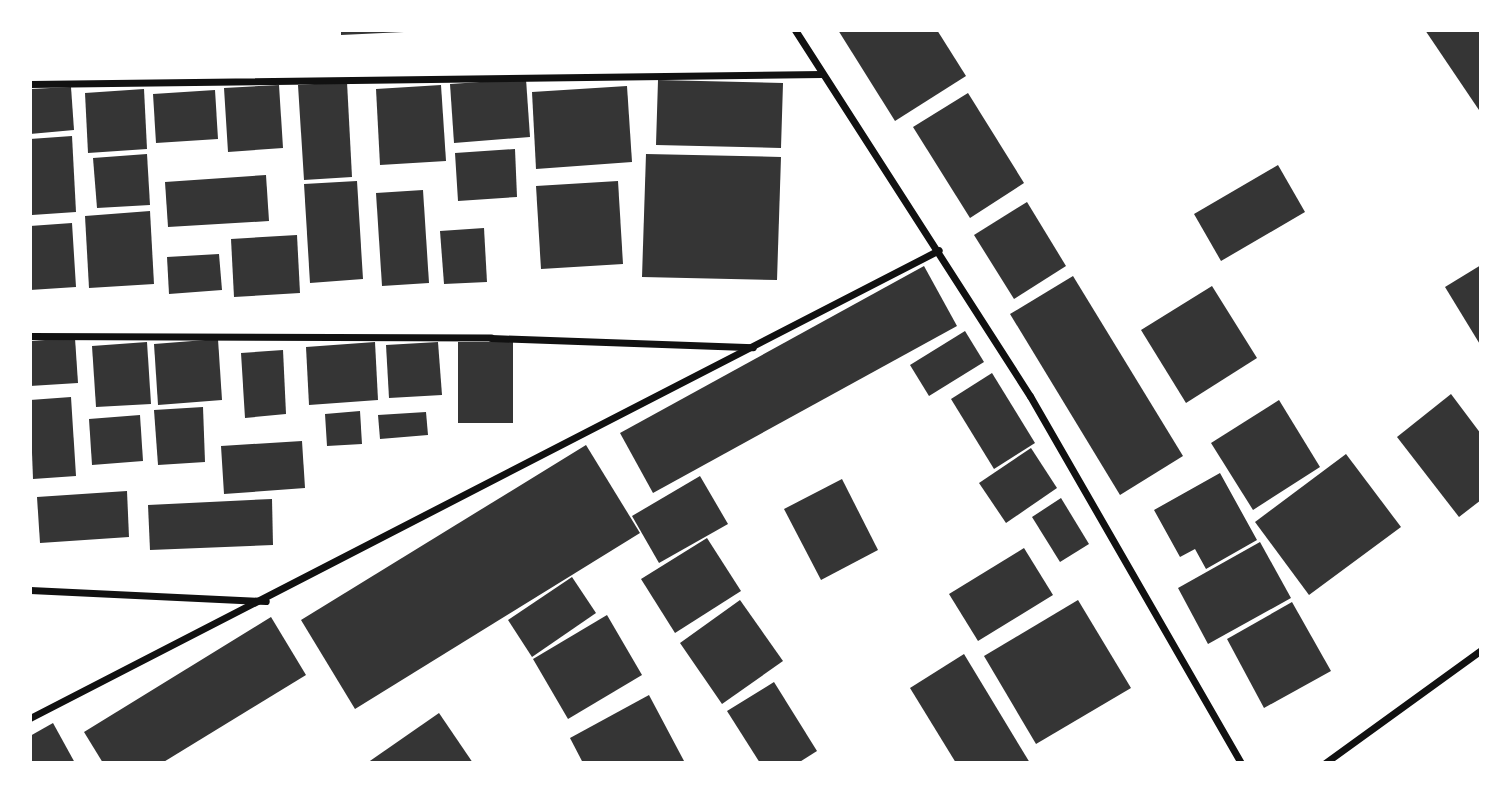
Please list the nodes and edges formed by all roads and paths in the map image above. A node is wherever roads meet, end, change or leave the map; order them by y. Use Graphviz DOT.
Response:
graph roads {
  1 [pos="795,30"];
  2 [pos="822,74"];
  3 [pos="30,84"];
  4 [pos="939,250"];
  5 [pos="30,336"];
  6 [pos="754,347"];
  7 [pos="30,590"];
  8 [pos="267,601"];
  9 [pos="1481,650"];
  10 [pos="30,718"];
  11 [pos="1241,763"];
  12 [pos="1325,763"];
  1 -- 2 [label="street"];
  2 -- 3 [label="street"];
  2 -- 4 [label="street"];
  4 -- 6 [label="street"];
  4 -- 11 [label="street"];
  5 -- 6 [label="street"];
  6 -- 8 [label="street"];
  7 -- 8 [label="street"];
  8 -- 10 [label="street"];
  9 -- 12 [label="street"];
}
